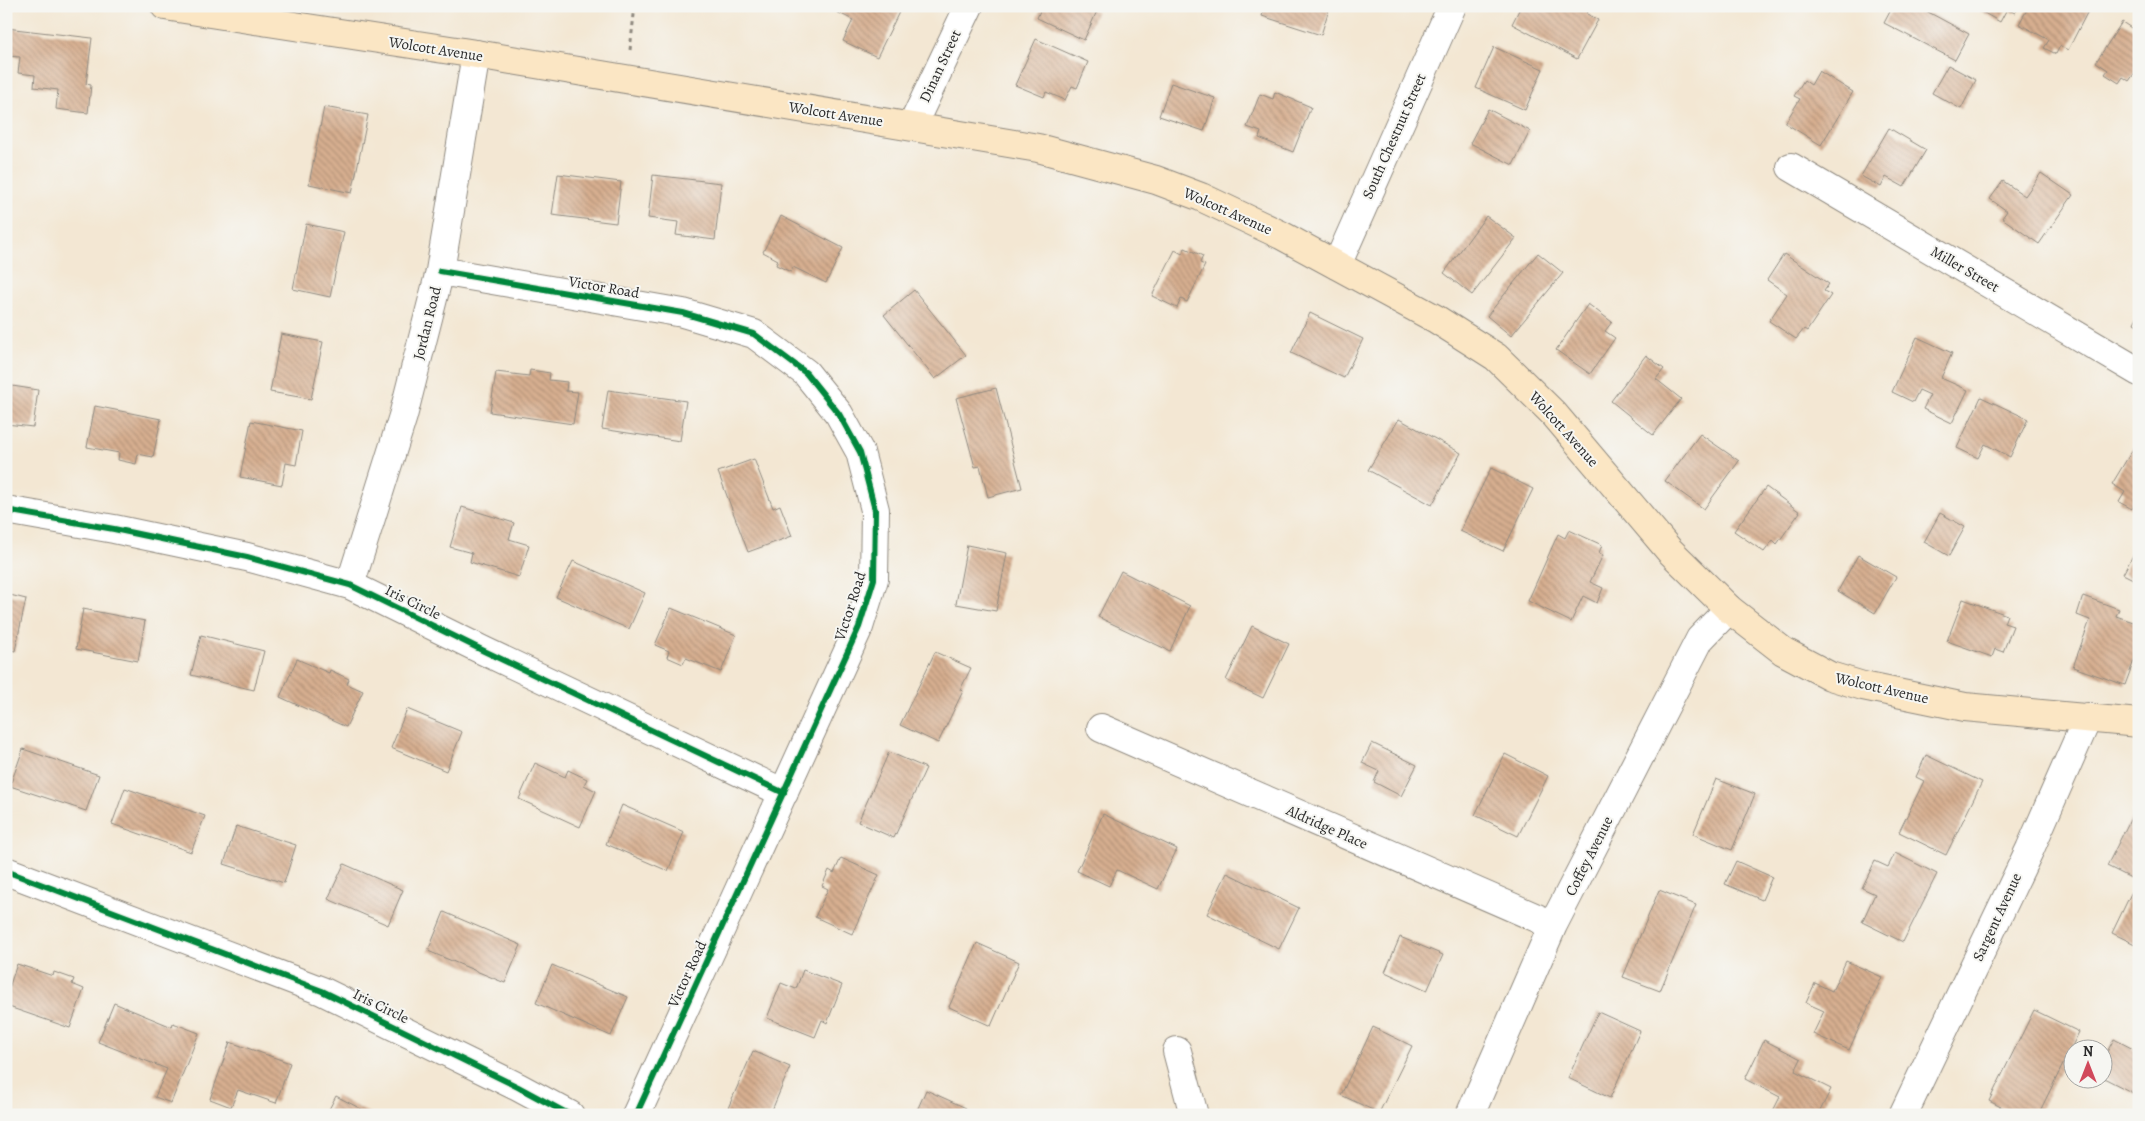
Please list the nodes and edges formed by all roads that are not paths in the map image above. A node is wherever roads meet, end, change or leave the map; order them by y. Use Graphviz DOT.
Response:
graph roads {
  1 [pos="166,6"];
  2 [pos="969,6"];
  3 [pos="1452,6"];
  4 [pos="476,54"];
  5 [pos="912,126"];
  6 [pos="1791,168"];
  7 [pos="1337,265"];
  8 [pos="440,271"];
  9 [pos="2139,372"];
  10 [pos="6,510"];
  11 [pos="350,585"];
  12 [pos="1729,609"];
  13 [pos="2088,717"];
  14 [pos="2139,723"];
  15 [pos="1101,728"];
  16 [pos="784,793"];
  17 [pos="6,871"];
  18 [pos="1553,925"];
  19 [pos="1177,1051"];
  20 [pos="570,1115"];
  21 [pos="636,1115"];
  22 [pos="1194,1115"];
  23 [pos="1470,1115"];
  24 [pos="1902,1115"];
  1 -- 4 [label="main road, Wolcott Avenue"];
  2 -- 5 [label="street, Dinan Street"];
  3 -- 7 [label="street, South Chestnut Street"];
  4 -- 5 [label="main road, Wolcott Avenue"];
  4 -- 8 [label="street, Jordan Road"];
  5 -- 7 [label="main road, Wolcott Avenue"];
  6 -- 9 [label="street, Miller Street"];
  7 -- 12 [label="main road, Wolcott Avenue"];
  8 -- 11 [label="street, Jordan Road"];
  8 -- 16 [label="street, Victor Road"];
  10 -- 11 [label="street, Iris Circle"];
  11 -- 16 [label="street, Iris Circle"];
  12 -- 13 [label="main road, Wolcott Avenue"];
  12 -- 18 [label="street, Coffey Avenue"];
  13 -- 14 [label="main road, Wolcott Avenue"];
  13 -- 24 [label="street, Sargent Avenue"];
  15 -- 18 [label="street, Aldridge Place"];
  16 -- 21 [label="street, Victor Road"];
  17 -- 20 [label="street, Iris Circle"];
  18 -- 23 [label="street, Coffey Avenue"];
  19 -- 22 [label="street"];
}
